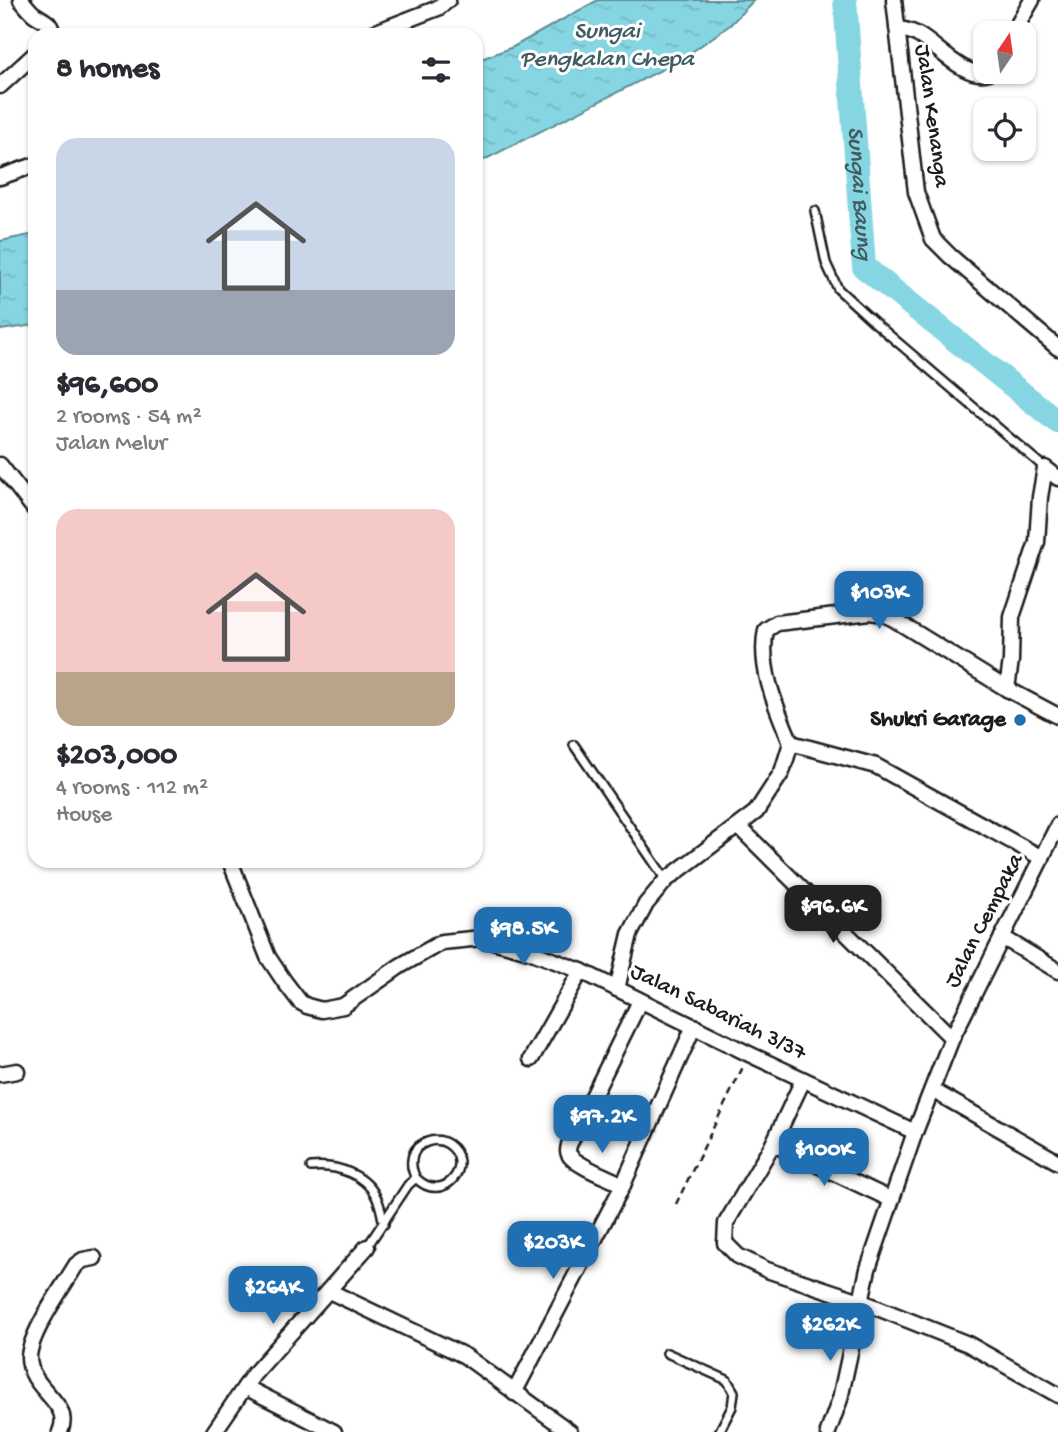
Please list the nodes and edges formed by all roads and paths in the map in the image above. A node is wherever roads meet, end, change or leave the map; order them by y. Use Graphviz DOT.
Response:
graph roads {
  1 [pos="21,0"];
  2 [pos="448,0"];
  3 [pos="894,0"];
  4 [pos="1032,0"];
  5 [pos="1020,21"];
  6 [pos="50,28"];
  7 [pos="387,28"];
  8 [pos="897,28"];
  9 [pos="28,60"];
  10 [pos="973,73"];
  11 [pos="0,86"];
  12 [pos="28,167"];
  13 [pos="0,176"];
  14 [pos="816,211"];
  15 [pos="1058,348"];
  16 [pos="0,465"];
  17 [pos="1045,468"];
  18 [pos="1058,478"];
  19 [pos="28,501"];
  20 [pos="1007,689"];
  21 [pos="1058,716"];
  22 [pos="791,743"];
  23 [pos="573,745"];
  24 [pos="1058,825"];
  25 [pos="739,827"];
  26 [pos="1042,858"];
  27 [pos="233,868"];
  28 [pos="666,880"];
  29 [pos="1002,937"];
  30 [pos="581,971"];
  31 [pos="1058,971"];
  32 [pos="617,989"];
  33 [pos="640,1000"];
  34 [pos="694,1026"];
  35 [pos="952,1038"];
  36 [pos="749,1054"];
  37 [pos="531,1059"];
  38 [pos="17,1071"];
  39 [pos="0,1074"];
  40 [pos="803,1080"];
  41 [pos="932,1090"];
  42 [pos="915,1132"];
  43 [pos="773,1144"];
  44 [pos="1058,1162"];
  45 [pos="311,1167"];
  46 [pos="416,1178"];
  47 [pos="623,1185"];
  48 [pos="890,1199"];
  49 [pos="676,1204"];
  50 [pos="384,1224"];
  51 [pos="367,1247"];
  52 [pos="94,1258"];
  53 [pos="329,1291"];
  54 [pos="860,1301"];
  55 [pos="667,1353"];
  56 [pos="244,1387"];
  57 [pos="514,1393"];
  58 [pos="1058,1395"];
  59 [pos="60,1432"];
  60 [pos="214,1432"];
  61 [pos="334,1432"];
  62 [pos="570,1432"];
  63 [pos="719,1432"];
  64 [pos="828,1432"];
  1 -- 6 [label="street"];
  2 -- 7 [label="street"];
  3 -- 8 [label="street, Jalan Kenanga"];
  4 -- 5 [label="street"];
  8 -- 10 [label="street"];
  8 -- 15 [label="street, Jalan Kenanga"];
  9 -- 11 [label="street"];
  12 -- 13 [label="street"];
  14 -- 17 [label="lane"];
  16 -- 19 [label="street"];
  17 -- 18 [label="street"];
  17 -- 20 [label="street"];
  20 -- 21 [label="street"];
  20 -- 22 [label="street"];
  22 -- 25 [label="street"];
  22 -- 26 [label="street"];
  23 -- 28 [label="lane"];
  24 -- 26 [label="street, Jalan Cempaka"];
  25 -- 28 [label="street"];
  25 -- 35 [label="street"];
  26 -- 29 [label="street, Jalan Cempaka"];
  27 -- 30 [label="street, Jalan Sabariah 3/37"];
  28 -- 32 [label="street"];
  29 -- 31 [label="street"];
  29 -- 35 [label="street, Jalan Cempaka"];
  30 -- 32 [label="street, Jalan Sabariah 3/37"];
  30 -- 37 [label="street"];
  32 -- 33 [label="street, Jalan Sabariah 3/37"];
  33 -- 34 [label="street, Jalan Sabariah 3/37"];
  33 -- 47 [label="street"];
  34 -- 36 [label="street, Jalan Sabariah 3/37"];
  34 -- 47 [label="street"];
  35 -- 41 [label="street, Jalan Cempaka"];
  36 -- 40 [label="street, Jalan Sabariah 3/37"];
  36 -- 49 [label="path"];
  38 -- 39 [label="street"];
  40 -- 42 [label="street, Jalan Sabariah 3/37"];
  40 -- 43 [label="street"];
  41 -- 42 [label="street, Jalan Cempaka"];
  41 -- 44 [label="street"];
  42 -- 48 [label="street, Jalan Cempaka"];
  43 -- 48 [label="street"];
  43 -- 54 [label="street"];
  45 -- 50 [label="lane"];
  46 -- 46 [label="lane"];
  46 -- 50 [label="lane"];
  47 -- 57 [label="street"];
  48 -- 54 [label="street, Jalan Cempaka"];
  50 -- 51 [label="lane"];
  51 -- 53 [label="street"];
  52 -- 59 [label="street"];
  53 -- 56 [label="street"];
  53 -- 57 [label="street"];
  54 -- 58 [label="street"];
  54 -- 64 [label="street, Jalan Cempaka"];
  55 -- 63 [label="lane"];
  56 -- 60 [label="street"];
  56 -- 61 [label="street"];
  57 -- 62 [label="street"];
}
